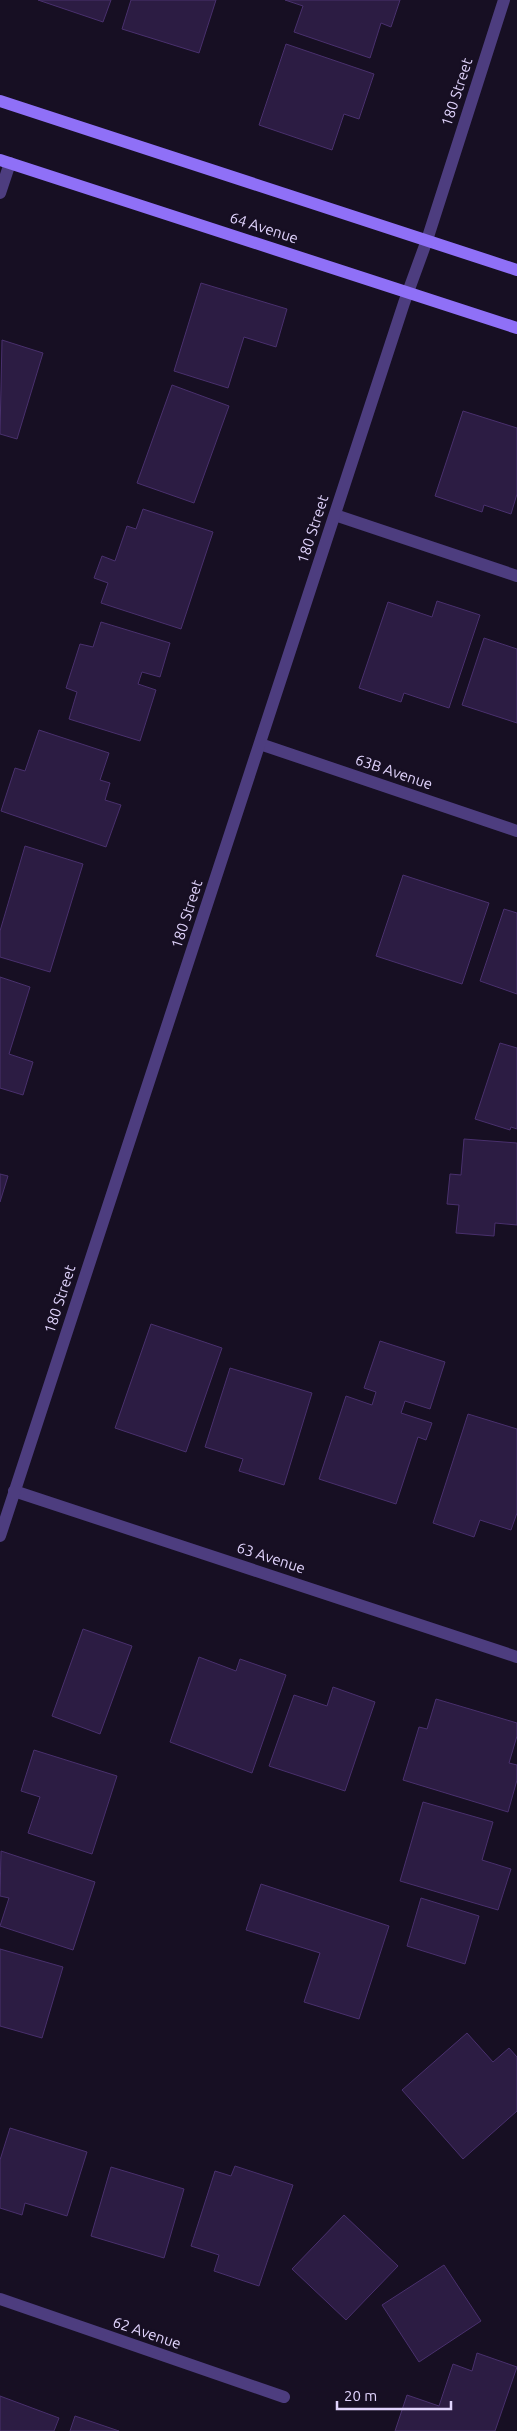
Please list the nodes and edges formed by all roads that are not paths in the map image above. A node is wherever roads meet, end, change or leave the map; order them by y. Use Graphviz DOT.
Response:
graph roads {
  1 [pos="504,0"];
  2 [pos="0,101"];
  3 [pos="5,161"];
  4 [pos="0,193"];
  5 [pos="426,240"];
  6 [pos="517,270"];
  7 [pos="405,298"];
  8 [pos="517,328"];
  9 [pos="334,515"];
  10 [pos="517,576"];
  11 [pos="260,744"];
  12 [pos="517,831"];
  13 [pos="14,1491"];
  14 [pos="0,1536"];
  15 [pos="517,1657"];
  16 [pos="0,2299"];
  17 [pos="284,2397"];
  1 -- 5 [label="street, 180 Street"];
  2 -- 5 [label="main road"];
  3 -- 4 [label="street"];
  3 -- 7 [label="main road, 64 Avenue"];
  5 -- 6 [label="main road"];
  5 -- 7 [label="street, 180 Street"];
  7 -- 8 [label="main road, 64 Avenue"];
  7 -- 9 [label="street, 180 Street"];
  9 -- 10 [label="street"];
  9 -- 11 [label="street, 180 Street"];
  11 -- 12 [label="street, 63B Avenue"];
  11 -- 13 [label="street, 180 Street"];
  13 -- 14 [label="street, 180 Street"];
  13 -- 15 [label="street, 63 Avenue"];
  16 -- 17 [label="street, 62 Avenue"];
}
